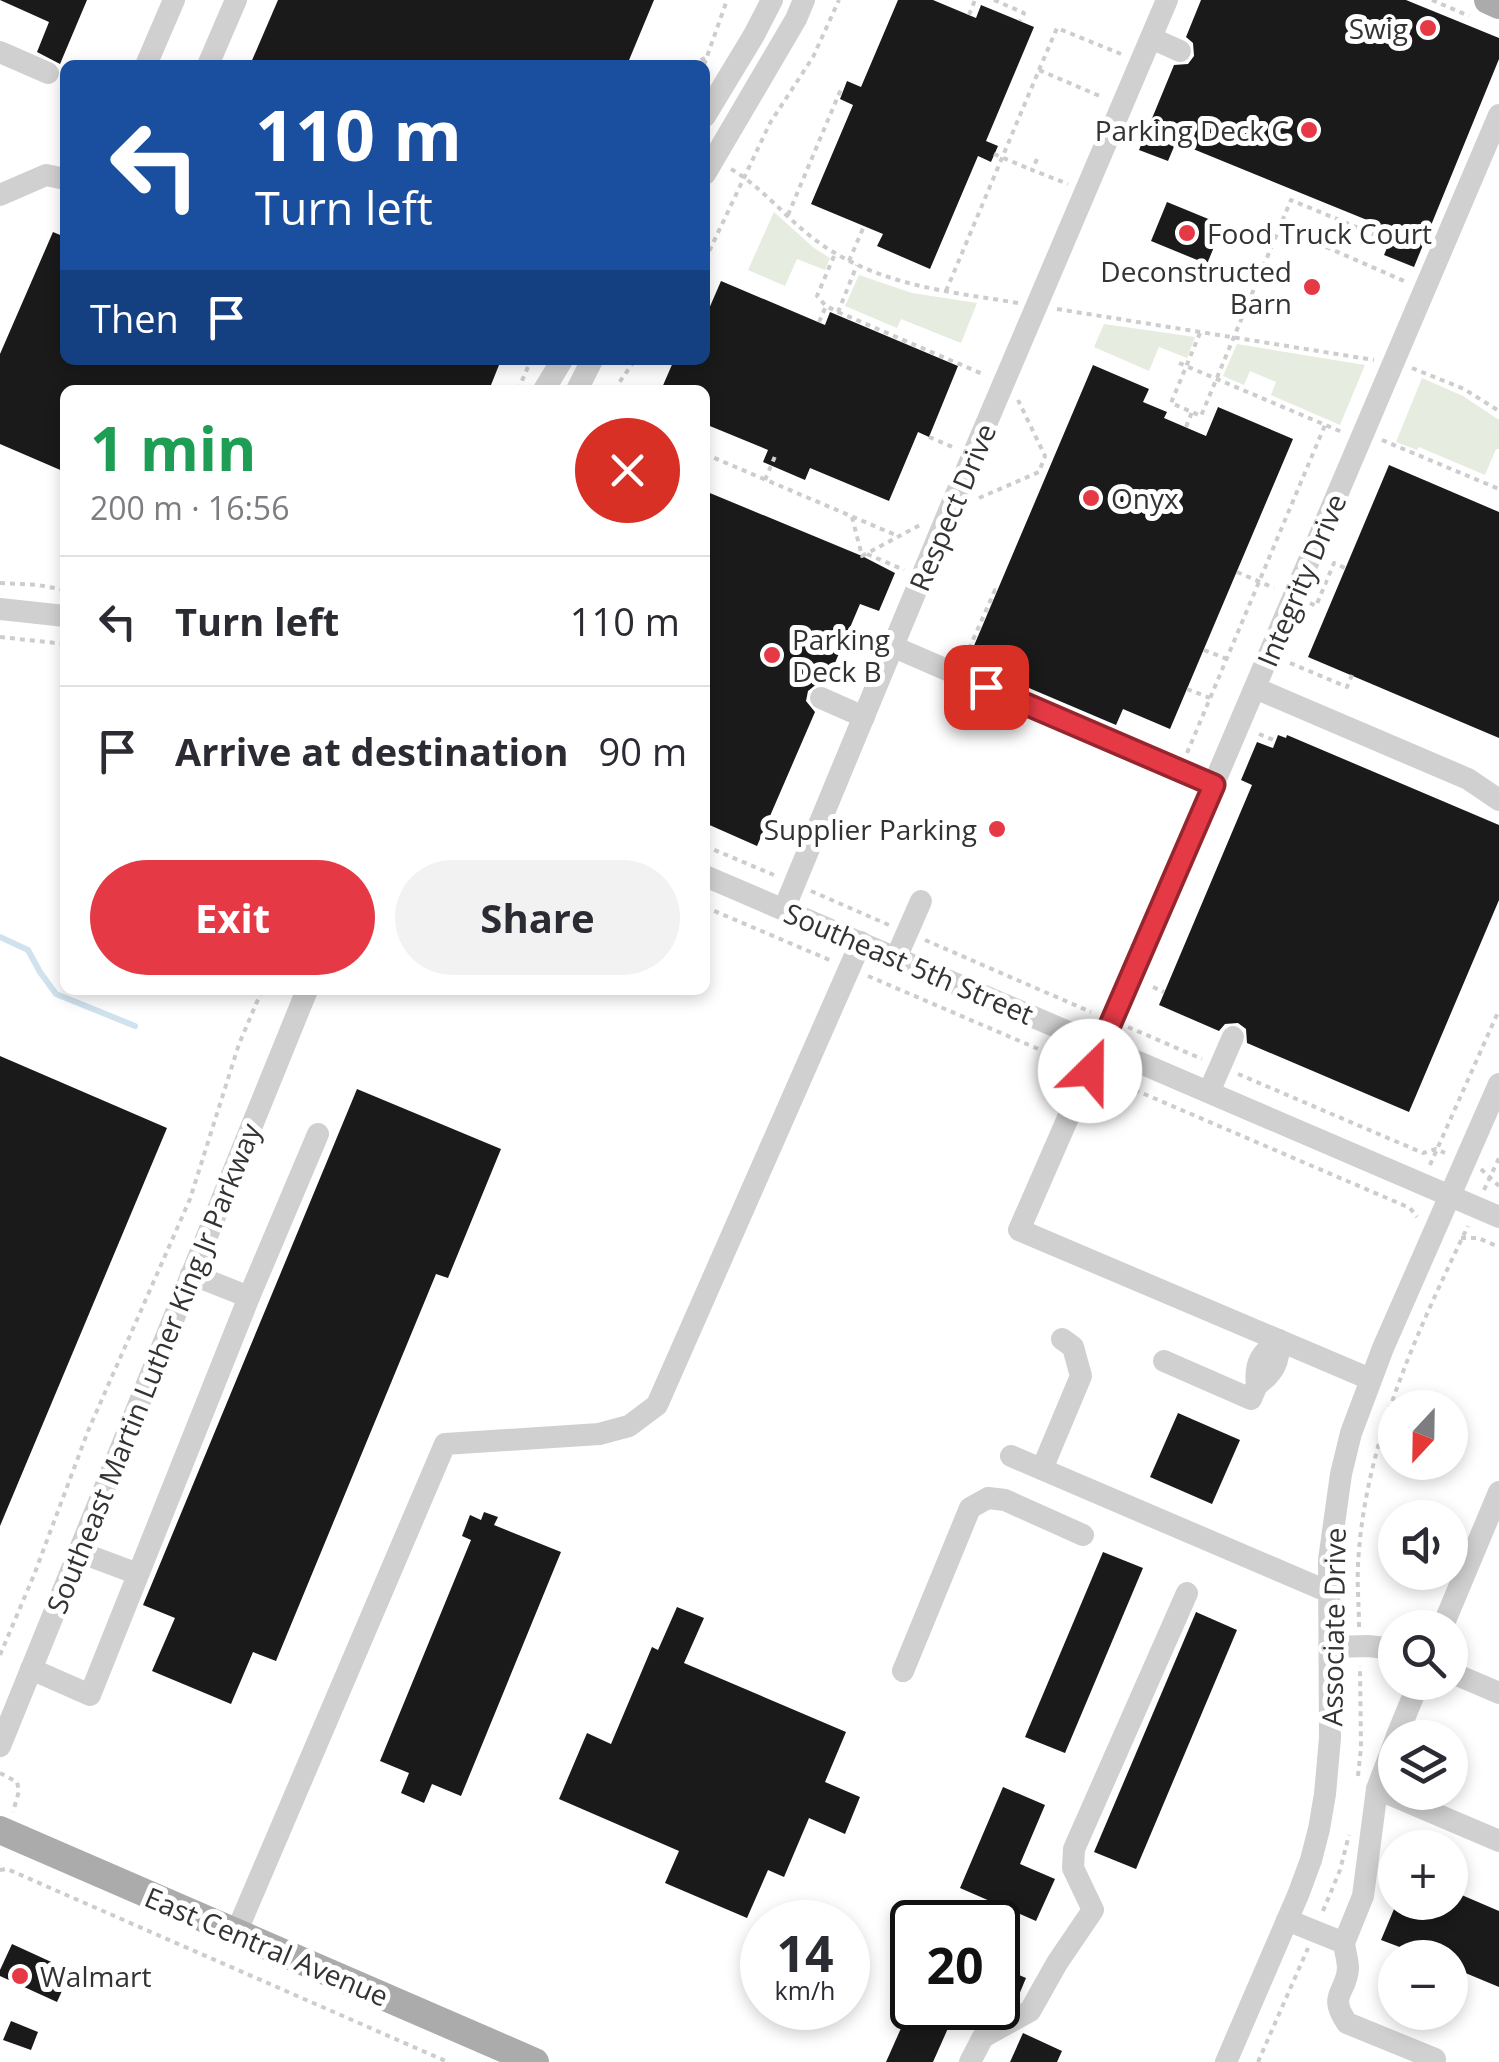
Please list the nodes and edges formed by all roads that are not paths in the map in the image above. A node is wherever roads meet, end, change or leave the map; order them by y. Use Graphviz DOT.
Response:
graph roads {
  1 [pos="174,0"];
  2 [pos="236,0"];
  3 [pos="772,0"];
  4 [pos="804,0"];
  5 [pos="1167,0"];
  6 [pos="1151,38"];
  7 [pos="1180,50"];
  8 [pos="0,52"];
  9 [pos="148,60"];
  10 [pos="210,60"];
  11 [pos="48,73"];
  12 [pos="710,108"];
  13 [pos="1499,115"];
  14 [pos="710,165"];
  15 [pos="60,178"];
  16 [pos="0,195"];
  17 [pos="0,609"];
  18 [pos="60,615"];
  19 [pos="894,648"];
  20 [pos="1255,688"];
  21 [pos="820,698"];
  22 [pos="864,716"];
  23 [pos="1214,785"];
  24 [pos="1499,800"];
  25 [pos="710,878"];
  26 [pos="922,901"];
  27 [pos="784,909"];
  28 [pos="861,942"];
  29 [pos="896,958"];
  30 [pos="305,995"];
  31 [pos="1232,1037"];
  32 [pos="1101,1045"];
  33 [pos="1499,1084"];
  34 [pos="1210,1092"];
  35 [pos="318,1134"];
  36 [pos="1450,1195"];
  37 [pos="1499,1217"];
  38 [pos="192,1274"];
  39 [pos="249,1297"];
  40 [pos="1062,1338"];
  41 [pos="1279,1340"];
  42 [pos="1164,1361"];
  43 [pos="1370,1380"];
  44 [pos="1011,1456"];
  45 [pos="1042,1469"];
  46 [pos="1499,1492"];
  47 [pos="1083,1535"];
  48 [pos="1491,1535"];
  49 [pos="79,1552"];
  50 [pos="138,1574"];
  51 [pos="1329,1592"];
  52 [pos="1187,1593"];
  53 [pos="1451,1610"];
  54 [pos="1329,1647"];
  55 [pos="1378,1647"];
  56 [pos="31,1669"];
  57 [pos="903,1671"];
  58 [pos="1468,1680"];
  59 [pos="1499,1693"];
  60 [pos="0,1746"];
  61 [pos="1378,1768"];
  62 [pos="1367,1785"];
  63 [pos="0,1830"];
  64 [pos="1499,1841"];
  65 [pos="1287,1920"];
  66 [pos="236,1932"];
  67 [pos="1344,1943"];
  68 [pos="1434,2059"];
  69 [pos="535,2062"];
  70 [pos="970,2062"];
  71 [pos="1226,2062"];
  1 -- 9 [label="street"];
  2 -- 10 [label="street"];
  3 -- 12 [label="street"];
  4 -- 14 [label="street"];
  5 -- 6 [label="street, Respect Drive"];
  6 -- 7 [label="street"];
  6 -- 19 [label="street, Respect Drive"];
  8 -- 11 [label="street"];
  13 -- 20 [label="street, Integrity Drive"];
  15 -- 16 [label="street"];
  17 -- 18 [label="street"];
  19 -- 22 [label="street, Respect Drive"];
  19 -- 23 [label="street"];
  20 -- 23 [label="street, Integrity Drive"];
  20 -- 24 [label="street"];
  21 -- 22 [label="street"];
  22 -- 27 [label="street, Respect Drive"];
  23 -- 32 [label="street, Integrity Drive"];
  25 -- 27 [label="street, Southeast 5th Street"];
  26 -- 29 [label="street"];
  27 -- 28 [label="street, Southeast 5th Street"];
  28 -- 29 [label="street, Southeast 5th Street"];
  28 -- 66 [label="street"];
  29 -- 32 [label="street, Southeast 5th Street"];
  30 -- 38 [label="street, Southeast Martin Luther King Jr Parkway"];
  31 -- 34 [label="street"];
  32 -- 34 [label="street, Southeast 5th Street"];
  32 -- 41 [label="street, Integrity Drive"];
  33 -- 36 [label="street, Associate Drive"];
  34 -- 36 [label="street, Southeast 5th Street"];
  35 -- 39 [label="street"];
  36 -- 37 [label="street, Southeast 5th Street"];
  36 -- 43 [label="street, Associate Drive"];
  38 -- 39 [label="street"];
  38 -- 49 [label="street, Southeast Martin Luther King Jr Parkway"];
  39 -- 50 [label="street"];
  40 -- 45 [label="street"];
  41 -- 42 [label="street"];
  41 -- 43 [label="street"];
  43 -- 51 [label="street, Associate Drive"];
  44 -- 45 [label="street"];
  45 -- 51 [label="street"];
  46 -- 48 [label="street"];
  47 -- 57 [label="street"];
  48 -- 53 [label="street"];
  49 -- 50 [label="street"];
  49 -- 56 [label="street, Southeast Martin Luther King Jr Parkway"];
  50 -- 56 [label="street"];
  51 -- 54 [label="street, Associate Drive"];
  52 -- 70 [label="street"];
  54 -- 55 [label="street"];
  54 -- 65 [label="street, Associate Drive"];
  56 -- 60 [label="street, Southeast Martin Luther King Jr Parkway"];
  58 -- 59 [label="street"];
  61 -- 62 [label="street"];
  62 -- 64 [label="street"];
  62 -- 67 [label="street"];
  63 -- 66 [label="main road, East Central Avenue"];
  65 -- 67 [label="street"];
  65 -- 71 [label="street, Associate Drive"];
  66 -- 69 [label="main road, East Central Avenue"];
  67 -- 68 [label="street"];
}
